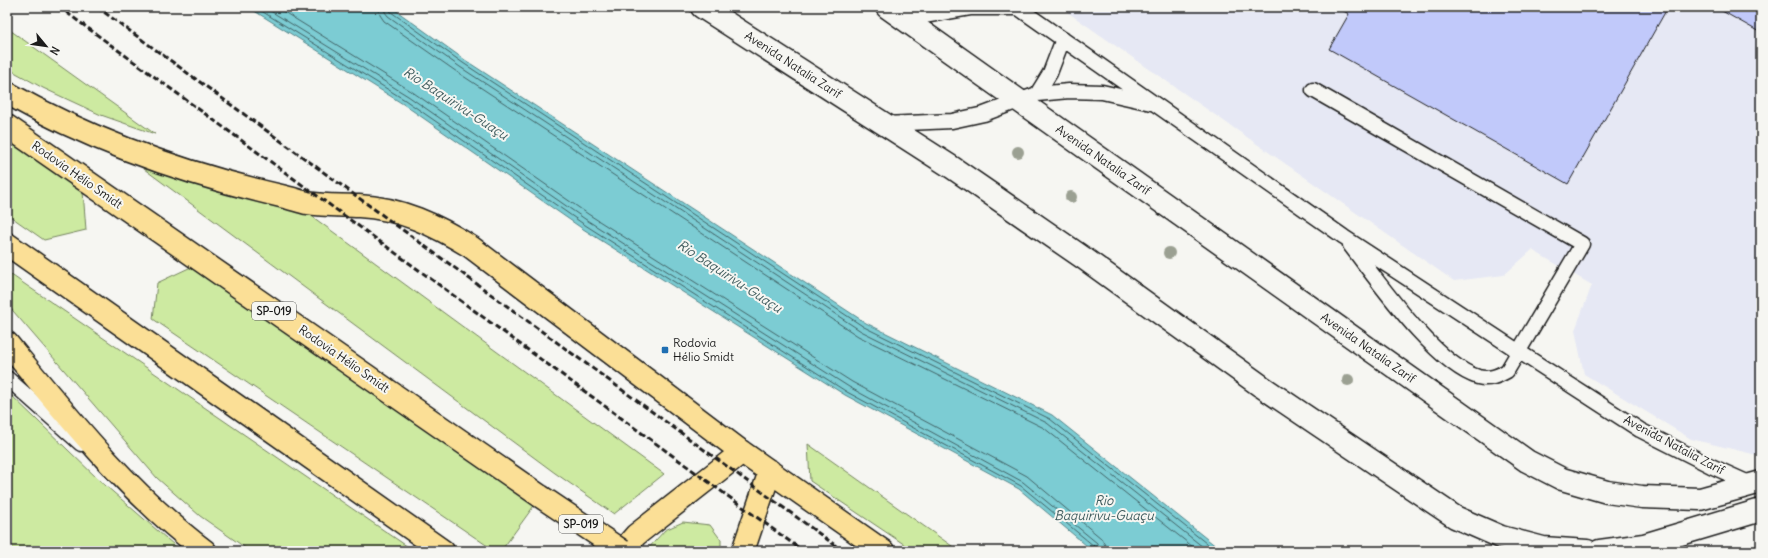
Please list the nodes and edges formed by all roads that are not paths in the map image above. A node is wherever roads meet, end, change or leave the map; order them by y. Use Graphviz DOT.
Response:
graph roads {
  1 [pos="702,7"];
  2 [pos="1018,7"];
  3 [pos="893,12"];
  4 [pos="1063,39"];
  5 [pos="1313,90"];
  6 [pos="7,93"];
  7 [pos="1028,97"];
  8 [pos="1155,104"];
  9 [pos="884,124"];
  10 [pos="7,126"];
  11 [pos="1344,237"];
  12 [pos="7,244"];
  13 [pos="7,343"];
  14 [pos="1518,351"];
  15 [pos="7,378"];
  16 [pos="742,452"];
  17 [pos="770,471"];
  18 [pos="1756,483"];
  19 [pos="132,486"];
  20 [pos="1761,510"];
  21 [pos="205,551"];
  22 [pos="443,551"];
  23 [pos="622,551"];
  24 [pos="743,551"];
  25 [pos="883,551"];
  26 [pos="1587,551"];
  27 [pos="1600,551"];
  1 -- 9 [label="main road, Avenida Natalia Zarif"];
  2 -- 3 [label="lane"];
  2 -- 4 [label="lane, Avenida Natalia Zarif"];
  3 -- 7 [label="main road, Avenida Natalia Zarif"];
  4 -- 7 [label="lane"];
  4 -- 8 [label="lane, Avenida Natalia Zarif"];
  5 -- 14 [label="lane"];
  6 -- 16 [label="main road"];
  7 -- 8 [label="lane, Avenida Natalia Zarif"];
  7 -- 9 [label="lane, Avenida Natalia Zarif"];
  7 -- 18 [label="main road, Avenida Natalia Zarif"];
  8 -- 11 [label="lane, Avenida Natalia Zarif"];
  9 -- 26 [label="main road, Avenida Natalia Zarif"];
  10 -- 23 [label="main road, Rodovia Hélio Smidt / SP-019, bridge"];
  11 -- 14 [label="lane, Avenida Natalia Zarif"];
  11 -- 14 [label="lane, Avenida Natalia Zarif"];
  12 -- 22 [label="main road"];
  13 -- 19 [label="main road"];
  14 -- 18 [label="lane, Avenida Natalia Zarif"];
  15 -- 19 [label="lane"];
  16 -- 17 [label="main road"];
  16 -- 23 [label="main road"];
  17 -- 24 [label="main road"];
  17 -- 25 [label="main road"];
  19 -- 21 [label="main road"];
  20 -- 27 [label="main road"];
}
